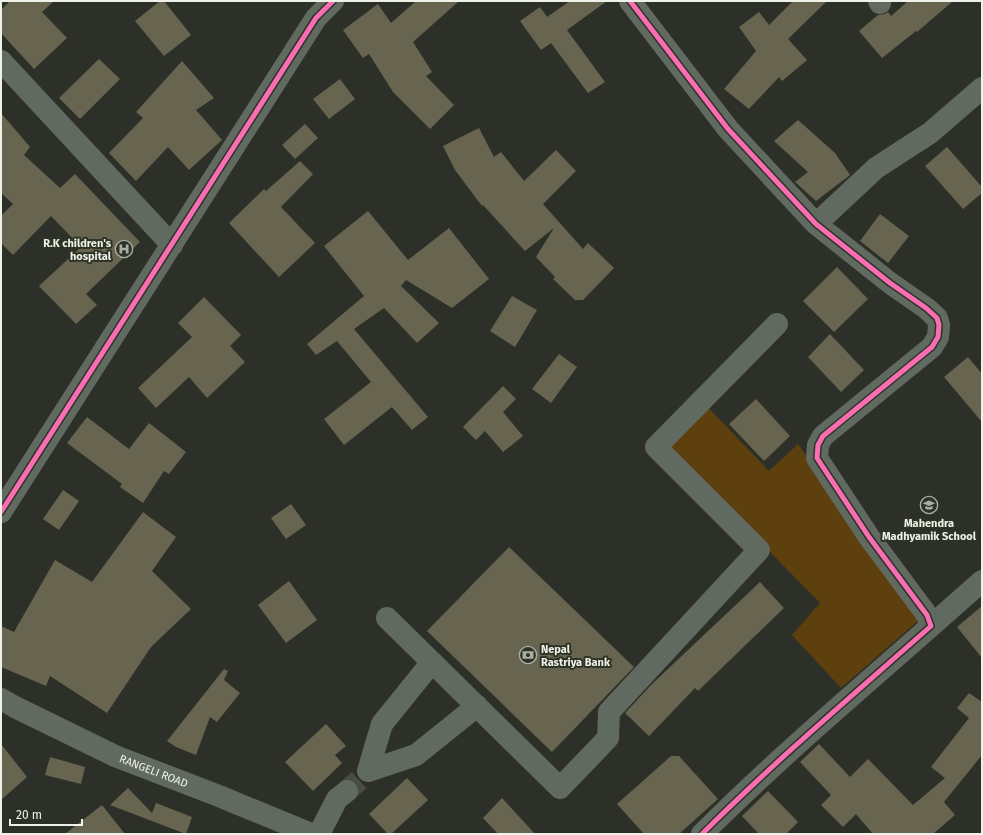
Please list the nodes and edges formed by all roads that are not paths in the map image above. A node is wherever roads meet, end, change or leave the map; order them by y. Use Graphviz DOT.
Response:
graph roads {
  1 [pos="333,1"];
  2 [pos="630,1"];
  3 [pos="1,61"];
  4 [pos="982,88"];
  5 [pos="816,224"];
  6 [pos="172,245"];
  7 [pos="777,324"];
  8 [pos="1,512"];
  9 [pos="982,581"];
  10 [pos="388,618"];
  11 [pos="931,626"];
  12 [pos="432,662"];
  13 [pos="1,699"];
  14 [pos="476,706"];
  15 [pos="358,781"];
  16 [pos="311,834"];
  17 [pos="319,834"];
  18 [pos="702,834"];
  1 -- 6 [label="street"];
  2 -- 5 [label="street"];
  3 -- 6 [label="street"];
  4 -- 5 [label="street"];
  5 -- 11 [label="street"];
  6 -- 8 [label="street"];
  7 -- 14 [label="street"];
  9 -- 11 [label="street"];
  10 -- 12 [label="street"];
  11 -- 18 [label="street"];
  12 -- 14 [label="street"];
  12 -- 15 [label="street"];
  13 -- 16 [label="main road, RANGELI ROAD"];
  14 -- 15 [label="street"];
  15 -- 17 [label="street"];
}
